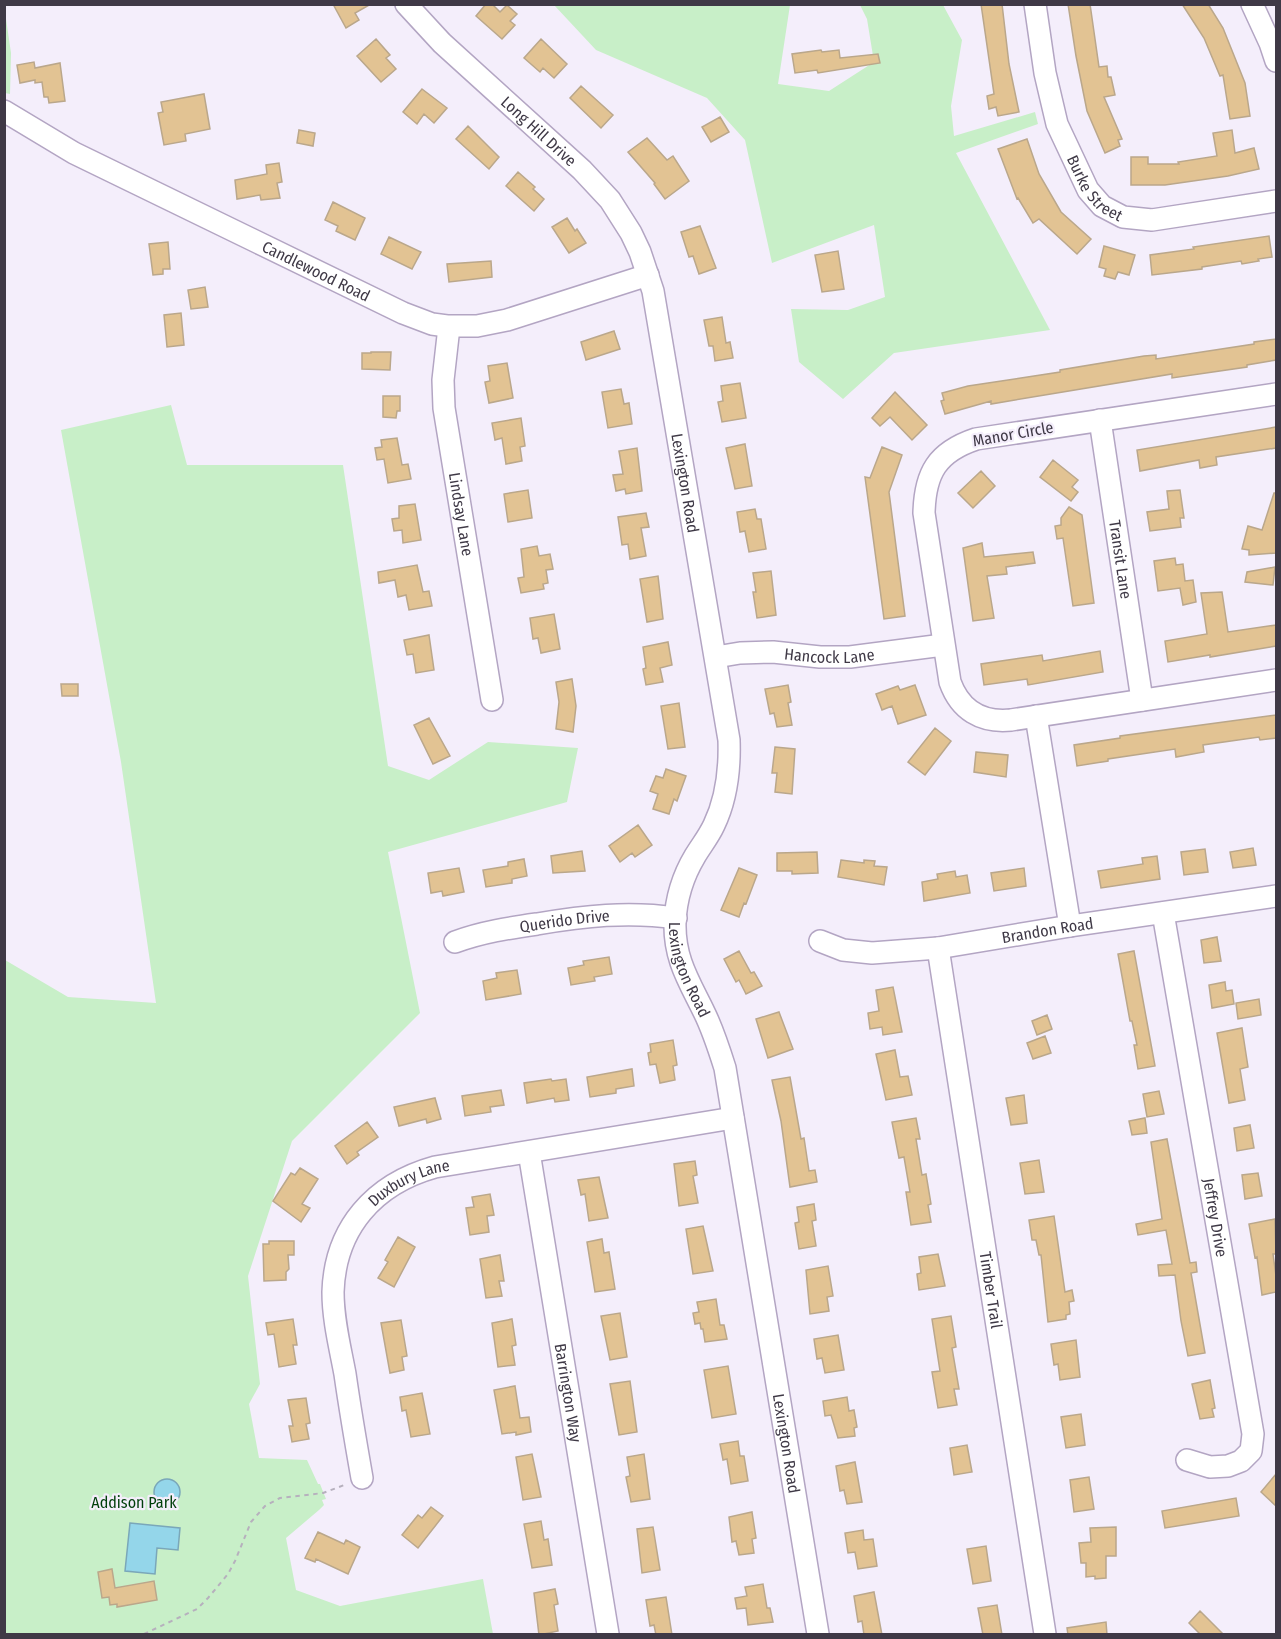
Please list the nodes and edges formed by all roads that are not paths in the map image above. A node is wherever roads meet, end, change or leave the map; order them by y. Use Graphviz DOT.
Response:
graph roads {
  1 [pos="406,4"];
  2 [pos="1035,4"];
  3 [pos="1252,4"];
  4 [pos="1276,61"];
  5 [pos="4,111"];
  6 [pos="1276,201"];
  7 [pos="648,275"];
  8 [pos="449,327"];
  9 [pos="1276,394"];
  10 [pos="1100,420"];
  11 [pos="943,645"];
  12 [pos="716,657"];
  13 [pos="1276,680"];
  14 [pos="492,700"];
  15 [pos="1142,700"];
  16 [pos="1036,716"];
  17 [pos="1276,896"];
  18 [pos="1163,913"];
  19 [pos="676,918"];
  20 [pos="1070,926"];
  21 [pos="820,941"];
  22 [pos="455,942"];
  23 [pos="938,948"];
  24 [pos="734,1118"];
  25 [pos="529,1152"];
  26 [pos="1187,1460"];
  27 [pos="362,1478"];
  28 [pos="608,1635"];
  29 [pos="818,1635"];
  30 [pos="1045,1635"];
  1 -- 7 [label="street, Long Hill Drive"];
  2 -- 6 [label="street, Burke Street"];
  3 -- 4 [label="street"];
  5 -- 8 [label="street, Candlewood Road"];
  7 -- 8 [label="street, Candlewood Road"];
  7 -- 12 [label="street, Lexington Road"];
  8 -- 14 [label="street, Lindsay Lane"];
  9 -- 10 [label="street, Manor Circle"];
  10 -- 11 [label="street, Manor Circle"];
  10 -- 15 [label="street, Transit Lane"];
  11 -- 12 [label="street, Hancock Lane"];
  11 -- 16 [label="street, Manor Circle"];
  12 -- 19 [label="street, Lexington Road"];
  13 -- 15 [label="street, Manor Circle"];
  15 -- 16 [label="street, Manor Circle"];
  16 -- 20 [label="street"];
  17 -- 18 [label="street, Brandon Road"];
  18 -- 20 [label="street, Brandon Road"];
  18 -- 26 [label="street, Jeffrey Drive"];
  19 -- 22 [label="street, Querido Drive"];
  19 -- 24 [label="street, Lexington Road"];
  20 -- 23 [label="street, Brandon Road"];
  21 -- 23 [label="street, Brandon Road"];
  23 -- 30 [label="street, Timber Trail"];
  24 -- 25 [label="street, Duxbury Lane"];
  24 -- 29 [label="street, Lexington Road"];
  25 -- 27 [label="street, Duxbury Lane"];
  25 -- 28 [label="street, Barrington Way"];
}
